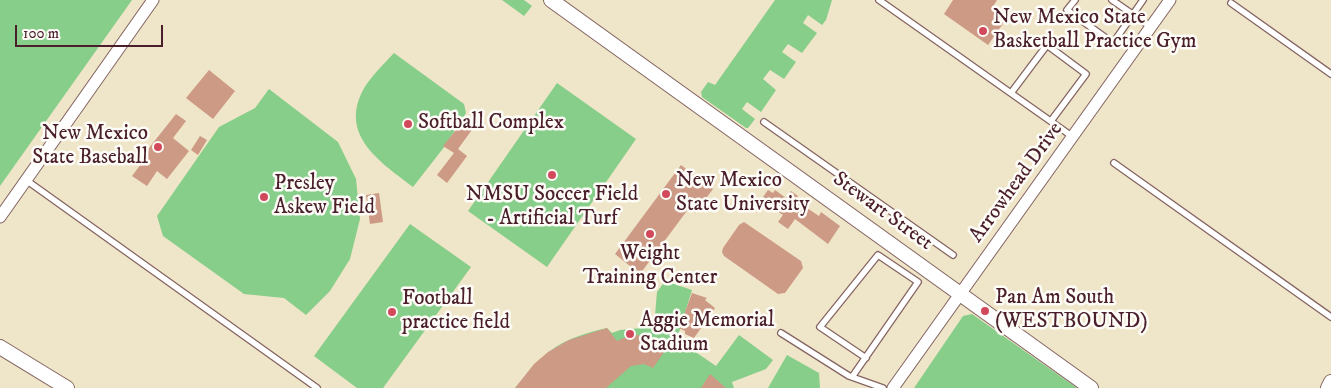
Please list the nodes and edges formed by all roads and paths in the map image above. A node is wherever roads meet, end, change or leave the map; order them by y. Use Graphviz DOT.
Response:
graph roads {
  1 [pos="153,0"];
  2 [pos="551,0"];
  3 [pos="879,0"];
  4 [pos="1075,0"];
  5 [pos="1112,0"];
  6 [pos="1143,0"];
  7 [pos="1170,0"];
  8 [pos="1230,3"];
  9 [pos="1133,14"];
  10 [pos="1151,27"];
  11 [pos="1331,74"];
  12 [pos="1010,93"];
  13 [pos="1051,121"];
  14 [pos="764,122"];
  15 [pos="1073,137"];
  16 [pos="1114,164"];
  17 [pos="26,179"];
  18 [pos="0,217"];
  19 [pos="952,255"];
  20 [pos="961,293"];
  21 [pos="1331,317"];
  22 [pos="781,333"];
  23 [pos="0,347"];
  24 [pos="866,358"];
  25 [pos="852,377"];
  26 [pos="1331,382"];
  27 [pos="67,388"];
  28 [pos="317,388"];
  29 [pos="883,388"];
  30 [pos="893,388"];
  31 [pos="1091,388"];
  32 [pos="1328,388"];
  1 -- 17 [label="street"];
  2 -- 20 [label="street, Stewart Street"];
  3 -- 12 [label="lane"];
  4 -- 9 [label="lane"];
  5 -- 9 [label="lane"];
  6 -- 9 [label="lane"];
  7 -- 10 [label="street, Arrowhead Drive"];
  8 -- 11 [label="lane"];
  9 -- 10 [label="lane"];
  10 -- 15 [label="street, Arrowhead Drive"];
  12 -- 13 [label="lane"];
  12 -- 13 [label="lane"];
  13 -- 15 [label="lane"];
  14 -- 19 [label="lane"];
  15 -- 20 [label="street, Arrowhead Drive"];
  16 -- 21 [label="lane"];
  17 -- 18 [label="street"];
  17 -- 28 [label="lane"];
  20 -- 30 [label="street, Arrowhead Drive"];
  20 -- 31 [label="street, Stewart Street"];
  22 -- 25 [label="lane"];
  23 -- 27 [label="street"];
  24 -- 24 [label="lane"];
  24 -- 25 [label="lane"];
  25 -- 29 [label="lane"];
  26 -- 32 [label="street"];
}
